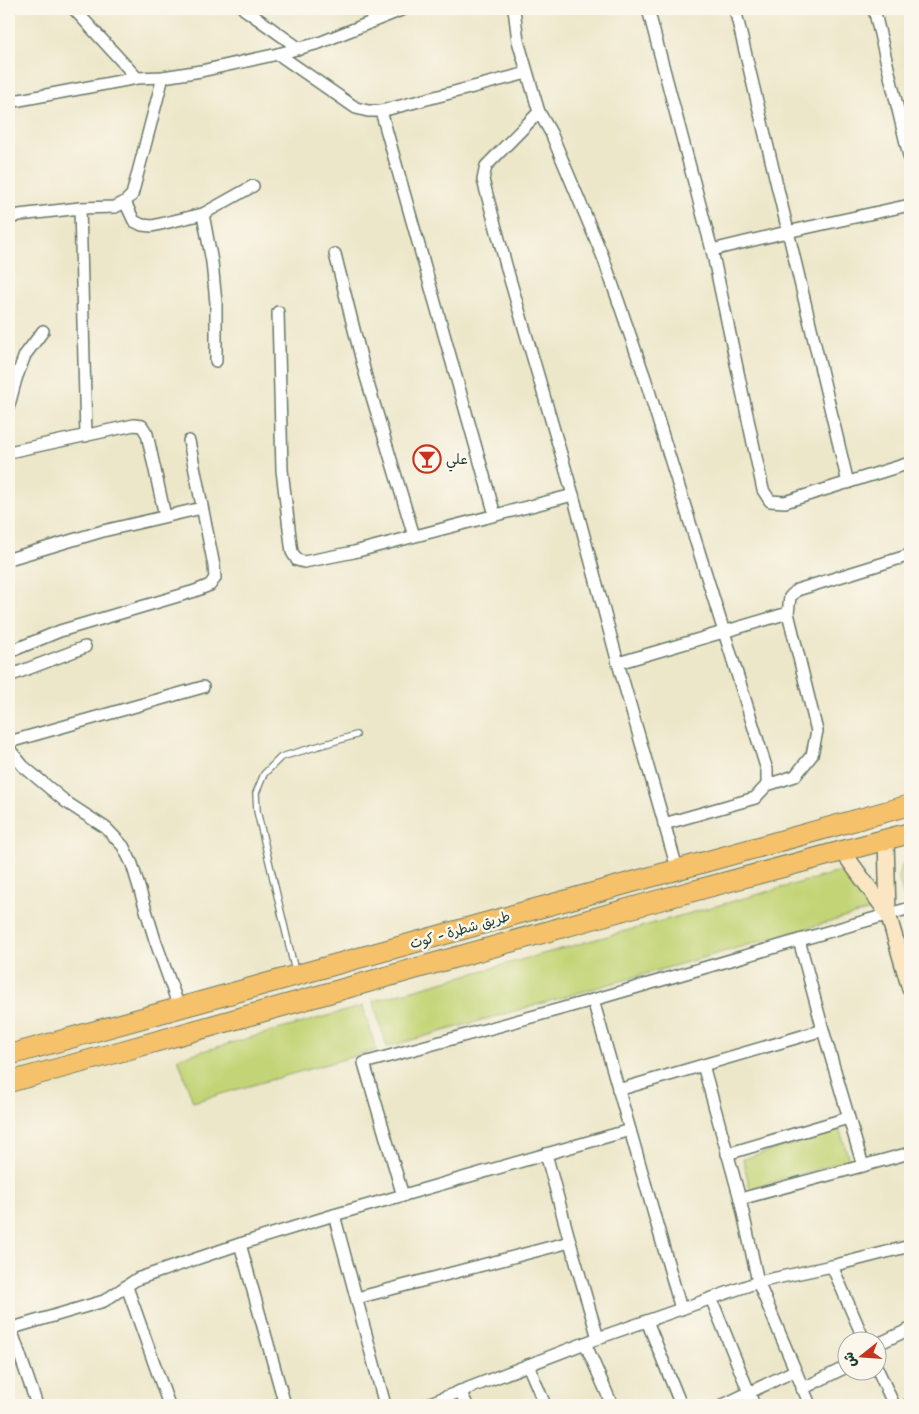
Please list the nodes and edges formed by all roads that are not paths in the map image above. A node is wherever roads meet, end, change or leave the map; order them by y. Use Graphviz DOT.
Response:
graph roads {
  1 [pos="74,9"];
  2 [pos="244,9"];
  3 [pos="404,9"];
  4 [pos="514,9"];
  5 [pos="648,9"];
  6 [pos="735,9"];
  7 [pos="874,9"];
  8 [pos="300,49"];
  9 [pos="278,54"];
  10 [pos="527,74"];
  11 [pos="163,77"];
  12 [pos="136,78"];
  13 [pos="9,102"];
  14 [pos="381,111"];
  15 [pos="539,112"];
  16 [pos="906,126"];
  17 [pos="910,160"];
  18 [pos="253,186"];
  19 [pos="125,202"];
  20 [pos="910,205"];
  21 [pos="80,208"];
  22 [pos="202,214"];
  23 [pos="9,219"];
  24 [pos="787,232"];
  25 [pos="712,250"];
  26 [pos="334,254"];
  27 [pos="278,312"];
  28 [pos="43,332"];
  29 [pos="216,362"];
  30 [pos="9,405"];
  31 [pos="86,436"];
  32 [pos="189,441"];
  33 [pos="9,452"];
  34 [pos="910,464"];
  35 [pos="848,483"];
  36 [pos="573,495"];
  37 [pos="202,508"];
  38 [pos="495,515"];
  39 [pos="165,516"];
  40 [pos="414,536"];
  41 [pos="910,555"];
  42 [pos="9,559"];
  43 [pos="788,613"];
  44 [pos="724,632"];
  45 [pos="85,648"];
  46 [pos="9,652"];
  47 [pos="618,663"];
  48 [pos="9,676"];
  49 [pos="203,687"];
  50 [pos="356,736"];
  51 [pos="9,742"];
  52 [pos="9,749"];
  53 [pos="767,785"];
  54 [pos="910,805"];
  55 [pos="664,824"];
  56 [pos="910,833"];
  57 [pos="886,840"];
  58 [pos="843,852"];
  59 [pos="677,868"];
  60 [pos="650,876"];
  61 [pos="656,901"];
  62 [pos="910,908"];
  63 [pos="888,914"];
  64 [pos="799,940"];
  65 [pos="296,976"];
  66 [pos="910,989"];
  67 [pos="593,1000"];
  68 [pos="180,1007"];
  69 [pos="823,1030"];
  70 [pos="9,1055"];
  71 [pos="703,1065"];
  72 [pos="9,1082"];
  73 [pos="618,1090"];
  74 [pos="848,1118"];
  75 [pos="630,1130"];
  76 [pos="546,1154"];
  77 [pos="727,1154"];
  78 [pos="910,1154"];
  79 [pos="863,1166"];
  80 [pos="403,1196"];
  81 [pos="740,1198"];
  82 [pos="334,1215"];
  83 [pos="570,1242"];
  84 [pos="240,1244"];
  85 [pos="910,1246"];
  86 [pos="832,1266"];
  87 [pos="758,1282"];
  88 [pos="127,1287"];
  89 [pos="357,1298"];
  90 [pos="711,1298"];
  91 [pos="681,1309"];
  92 [pos="647,1321"];
  93 [pos="10,1329"];
  94 [pos="910,1329"];
  95 [pos="861,1332"];
  96 [pos="598,1338"];
  97 [pos="886,1340"];
  98 [pos="585,1344"];
  99 [pos="528,1366"];
  100 [pos="794,1371"];
  101 [pos="836,1372"];
  102 [pos="883,1382"];
  103 [pos="802,1389"];
  104 [pos="460,1392"];
  105 [pos="749,1392"];
  106 [pos="910,1404"];
  107 [pos="37,1405"];
  108 [pos="169,1405"];
  109 [pos="285,1405"];
  110 [pos="386,1405"];
  111 [pos="425,1405"];
  112 [pos="467,1405"];
  113 [pos="545,1405"];
  114 [pos="612,1405"];
  115 [pos="681,1405"];
  116 [pos="723,1405"];
  117 [pos="754,1405"];
  118 [pos="810,1405"];
  119 [pos="894,1405"];
  120 [pos="907,1405"];
  1 -- 12 [label="street"];
  2 -- 8 [label="street"];
  3 -- 8 [label="street"];
  4 -- 10 [label="street"];
  5 -- 25 [label="street"];
  6 -- 24 [label="street"];
  7 -- 16 [label="street"];
  8 -- 9 [label="street"];
  9 -- 11 [label="street"];
  9 -- 14 [label="street"];
  10 -- 14 [label="street"];
  10 -- 15 [label="street"];
  11 -- 12 [label="street"];
  11 -- 19 [label="street"];
  12 -- 13 [label="street"];
  14 -- 38 [label="street"];
  15 -- 36 [label="street"];
  15 -- 44 [label="street"];
  16 -- 17 [label="street"];
  18 -- 22 [label="street"];
  19 -- 21 [label="street"];
  19 -- 22 [label="street"];
  20 -- 24 [label="street"];
  21 -- 23 [label="street"];
  21 -- 31 [label="street"];
  22 -- 29 [label="street"];
  24 -- 25 [label="street"];
  24 -- 35 [label="street"];
  25 -- 35 [label="street"];
  26 -- 40 [label="street"];
  27 -- 40 [label="street"];
  28 -- 30 [label="street"];
  31 -- 33 [label="street"];
  31 -- 39 [label="street"];
  32 -- 37 [label="street"];
  34 -- 35 [label="street"];
  36 -- 38 [label="street"];
  36 -- 47 [label="street"];
  37 -- 39 [label="street"];
  37 -- 46 [label="street"];
  38 -- 40 [label="street"];
  39 -- 42 [label="street"];
  41 -- 43 [label="street"];
  43 -- 44 [label="street"];
  43 -- 53 [label="street"];
  44 -- 47 [label="street"];
  44 -- 53 [label="street"];
  45 -- 48 [label="street"];
  47 -- 55 [label="street"];
  49 -- 51 [label="street"];
  50 -- 65 [label="lane"];
  52 -- 68 [label="street"];
  53 -- 55 [label="street"];
  54 -- 59 [label="highway, طريق شطرة - كوت"];
  55 -- 59 [label="street"];
  56 -- 57 [label="highway, طريق شطرة - كوت"];
  57 -- 58 [label="highway, طريق شطرة - كوت"];
  57 -- 63 [label="street"];
  58 -- 61 [label="highway, طريق شطرة - كوت"];
  58 -- 63 [label="street"];
  59 -- 60 [label="highway, طريق شطرة - كوت"];
  60 -- 61 [label="highway"];
  60 -- 65 [label="highway, طريق شطرة - كوت"];
  61 -- 72 [label="highway, طريق شطرة - كوت"];
  62 -- 63 [label="street"];
  63 -- 64 [label="street"];
  63 -- 66 [label="street"];
  64 -- 67 [label="street"];
  64 -- 69 [label="street"];
  65 -- 68 [label="highway, طريق شطرة - كوت"];
  67 -- 73 [label="street"];
  67 -- 80 [label="street"];
  68 -- 70 [label="highway, طريق شطرة - كوت"];
  69 -- 71 [label="street"];
  69 -- 74 [label="street"];
  71 -- 73 [label="street"];
  71 -- 77 [label="street"];
  73 -- 75 [label="street"];
  74 -- 77 [label="street"];
  74 -- 79 [label="street"];
  75 -- 76 [label="street"];
  75 -- 91 [label="street"];
  76 -- 80 [label="street"];
  76 -- 83 [label="street"];
  77 -- 81 [label="street"];
  78 -- 79 [label="street"];
  79 -- 81 [label="street"];
  80 -- 82 [label="street"];
  81 -- 87 [label="street"];
  82 -- 84 [label="street"];
  82 -- 89 [label="street"];
  83 -- 89 [label="street"];
  83 -- 96 [label="street"];
  84 -- 88 [label="street"];
  84 -- 109 [label="street"];
  85 -- 86 [label="street"];
  86 -- 87 [label="street"];
  86 -- 95 [label="street"];
  87 -- 90 [label="street"];
  87 -- 100 [label="street"];
  88 -- 93 [label="street"];
  88 -- 108 [label="street"];
  89 -- 110 [label="street"];
  90 -- 91 [label="street"];
  90 -- 105 [label="street"];
  91 -- 92 [label="street"];
  92 -- 96 [label="street"];
  92 -- 115 [label="street"];
  93 -- 107 [label="street"];
  94 -- 97 [label="street"];
  96 -- 98 [label="street"];
  98 -- 99 [label="street"];
  98 -- 114 [label="street"];
  99 -- 104 [label="street"];
  99 -- 113 [label="street"];
  100 -- 103 [label="street"];
  100 -- 105 [label="street"];
  101 -- 103 [label="street"];
  102 -- 119 [label="street"];
  103 -- 118 [label="street"];
  104 -- 111 [label="street"];
  104 -- 112 [label="street"];
  105 -- 116 [label="street"];
  105 -- 117 [label="street"];
  106 -- 120 [label="street"];
}
